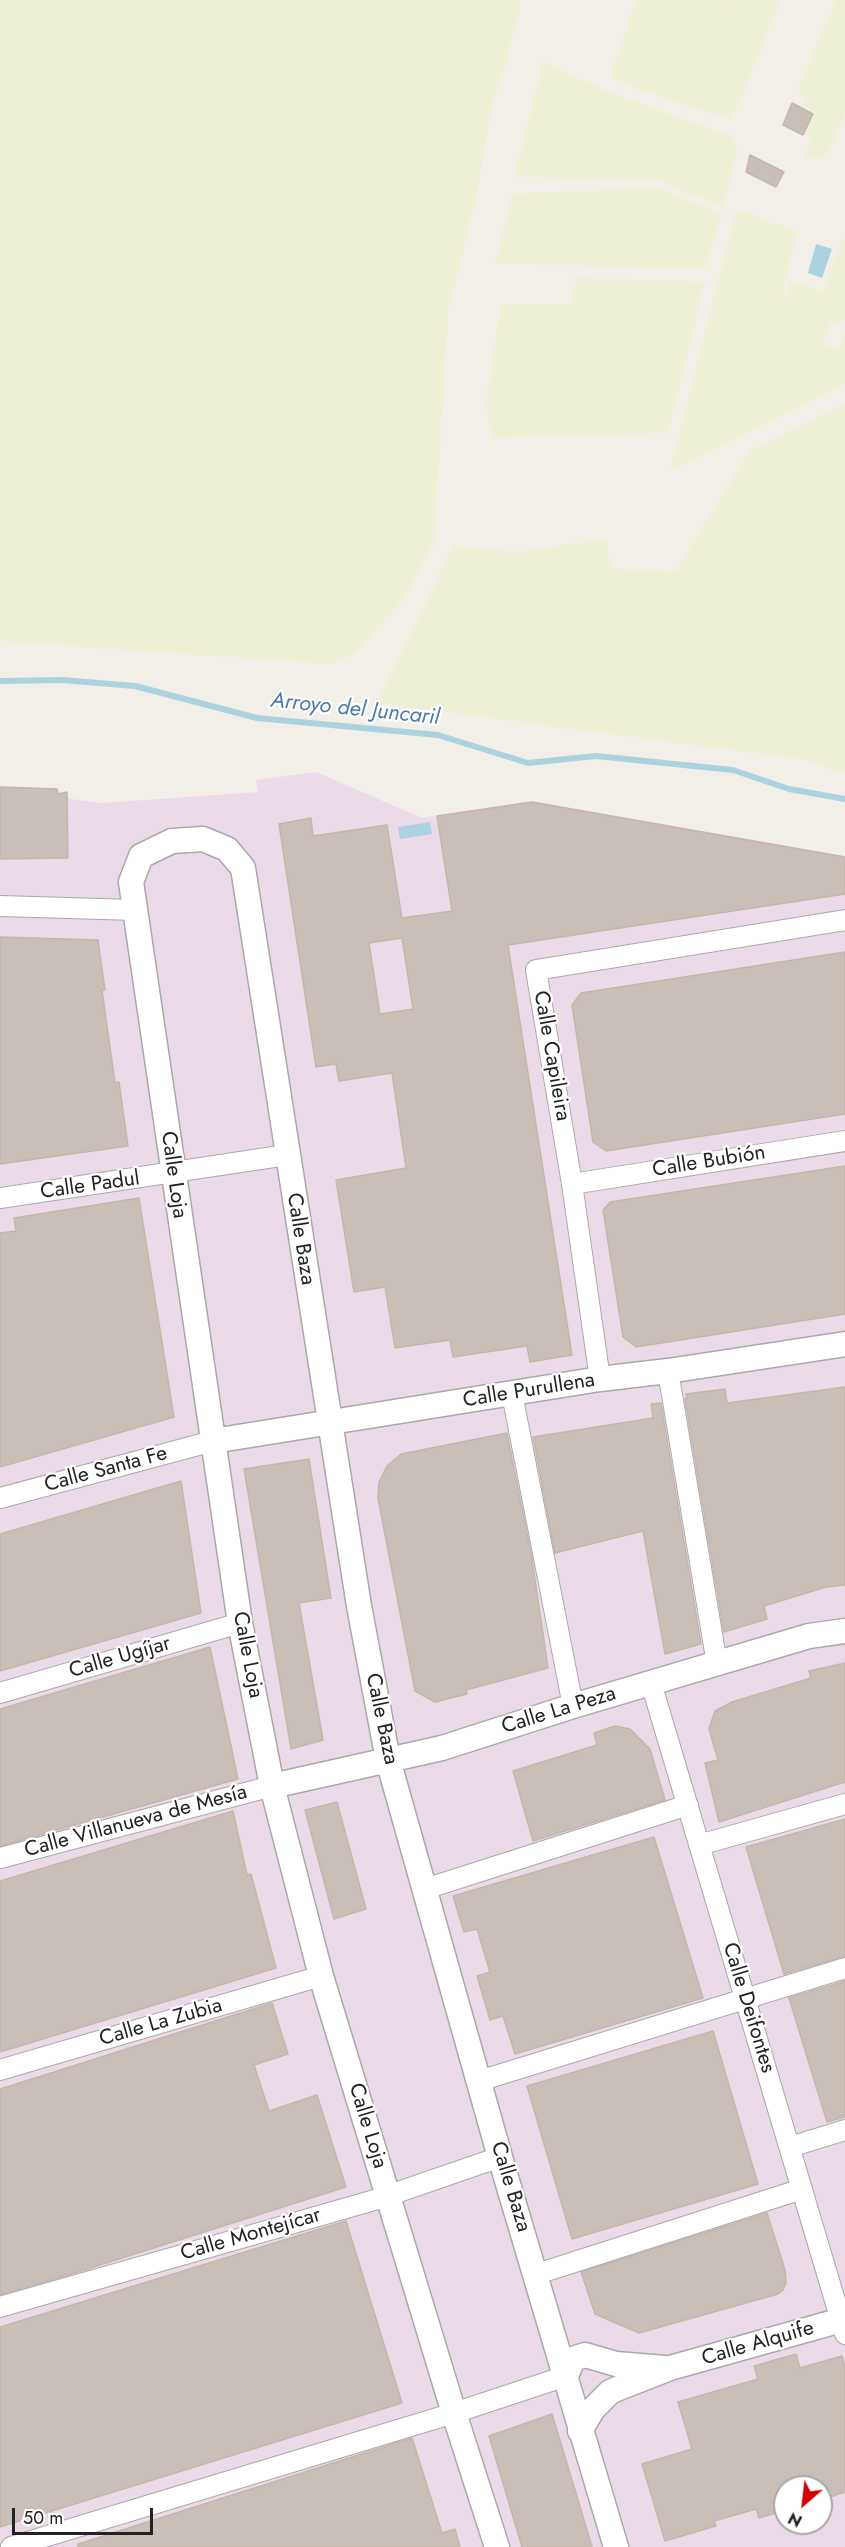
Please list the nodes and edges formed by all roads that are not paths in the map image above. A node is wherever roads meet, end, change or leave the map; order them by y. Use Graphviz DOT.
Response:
graph roads {
  1 [pos="243,868"];
  2 [pos="0,906"];
  3 [pos="135,910"];
  4 [pos="845,920"];
  5 [pos="845,1141"];
  6 [pos="287,1155"];
  7 [pos="173,1174"];
  8 [pos="572,1184"];
  9 [pos="0,1198"];
  10 [pos="845,1344"];
  11 [pos="668,1371"];
  12 [pos="600,1379"];
  13 [pos="512,1394"];
  14 [pos="330,1423"];
  15 [pos="213,1442"];
  16 [pos="0,1498"];
  17 [pos="240,1623"];
  18 [pos="845,1631"];
  19 [pos="717,1664"];
  20 [pos="651,1683"];
  21 [pos="0,1693"];
  22 [pos="573,1706"];
  23 [pos="388,1760"];
  24 [pos="272,1786"];
  25 [pos="845,1804"];
  26 [pos="688,1805"];
  27 [pos="699,1845"];
  28 [pos="0,1858"];
  29 [pos="425,1889"];
  30 [pos="845,1968"];
  31 [pos="321,1976"];
  32 [pos="746,1999"];
  33 [pos="0,2070"];
  34 [pos="479,2081"];
  35 [pos="845,2130"];
  36 [pos="790,2147"];
  37 [pos="500,2157"];
  38 [pos="802,2189"];
  39 [pos="388,2196"];
  40 [pos="537,2274"];
  41 [pos="0,2307"];
  42 [pos="844,2324"];
  43 [pos="670,2368"];
  44 [pos="566,2376"];
  45 [pos="454,2413"];
  46 [pos="580,2431"];
  47 [pos="11,2547"];
  48 [pos="497,2547"];
  49 [pos="616,2547"];
  1 -- 3 [label="street, Calle Loja"];
  1 -- 6 [label="street, Calle Baza"];
  2 -- 3 [label="street"];
  3 -- 7 [label="street, Calle Loja"];
  4 -- 8 [label="street, Calle Capileira"];
  5 -- 8 [label="street, Calle Bubión"];
  6 -- 7 [label="street, Calle Padul"];
  6 -- 14 [label="street, Calle Baza"];
  7 -- 9 [label="street, Calle Padul"];
  7 -- 15 [label="street, Calle Loja"];
  8 -- 12 [label="street, Calle Capileira"];
  10 -- 11 [label="street, Calle Purullena"];
  11 -- 12 [label="street, Calle Purullena"];
  11 -- 19 [label="street"];
  12 -- 13 [label="street, Calle Purullena"];
  13 -- 14 [label="street, Calle Purullena"];
  13 -- 22 [label="street"];
  14 -- 15 [label="street, Calle Purullena"];
  14 -- 23 [label="street, Calle Baza"];
  15 -- 16 [label="street, Calle Santa Fe"];
  15 -- 17 [label="street, Calle Loja"];
  17 -- 21 [label="street, Calle Ugíjar"];
  17 -- 24 [label="street, Calle Loja"];
  18 -- 19 [label="street, Calle La Peza"];
  19 -- 20 [label="street, Calle La Peza"];
  20 -- 22 [label="street, Calle La Peza"];
  20 -- 26 [label="street, Calle Deifontes"];
  22 -- 23 [label="street, Calle La Peza"];
  23 -- 24 [label="street, Calle La Peza"];
  23 -- 29 [label="street, Calle Baza"];
  24 -- 28 [label="street, Calle Villanueva de Mesía"];
  24 -- 31 [label="street, Calle Loja"];
  25 -- 27 [label="street"];
  26 -- 27 [label="street, Calle Deifontes"];
  26 -- 29 [label="street"];
  27 -- 32 [label="street, Calle Deifontes"];
  29 -- 34 [label="street, Calle Baza"];
  30 -- 32 [label="street"];
  31 -- 33 [label="street, Calle La Zubia"];
  31 -- 39 [label="street, Calle Loja"];
  32 -- 34 [label="street"];
  32 -- 36 [label="street, Calle Deifontes"];
  34 -- 37 [label="street, Calle Baza"];
  35 -- 36 [label="street"];
  36 -- 38 [label="street, Calle Deifontes"];
  37 -- 39 [label="street, Calle Montejícar"];
  37 -- 40 [label="street, Calle Baza"];
  38 -- 40 [label="street"];
  38 -- 42 [label="street, Calle Deifontes"];
  39 -- 41 [label="street, Calle Montejícar"];
  39 -- 45 [label="street, Calle Loja"];
  40 -- 44 [label="street, Calle Baza"];
  42 -- 43 [label="street, Calle Alquife"];
  43 -- 44 [label="street, Calle Alquife"];
  43 -- 46 [label="street, Calle Alquife"];
  44 -- 45 [label="street"];
  44 -- 46 [label="street, Calle Baza"];
  45 -- 47 [label="street"];
  45 -- 48 [label="street, Calle Loja"];
  46 -- 49 [label="street, Calle Baza"];
}
